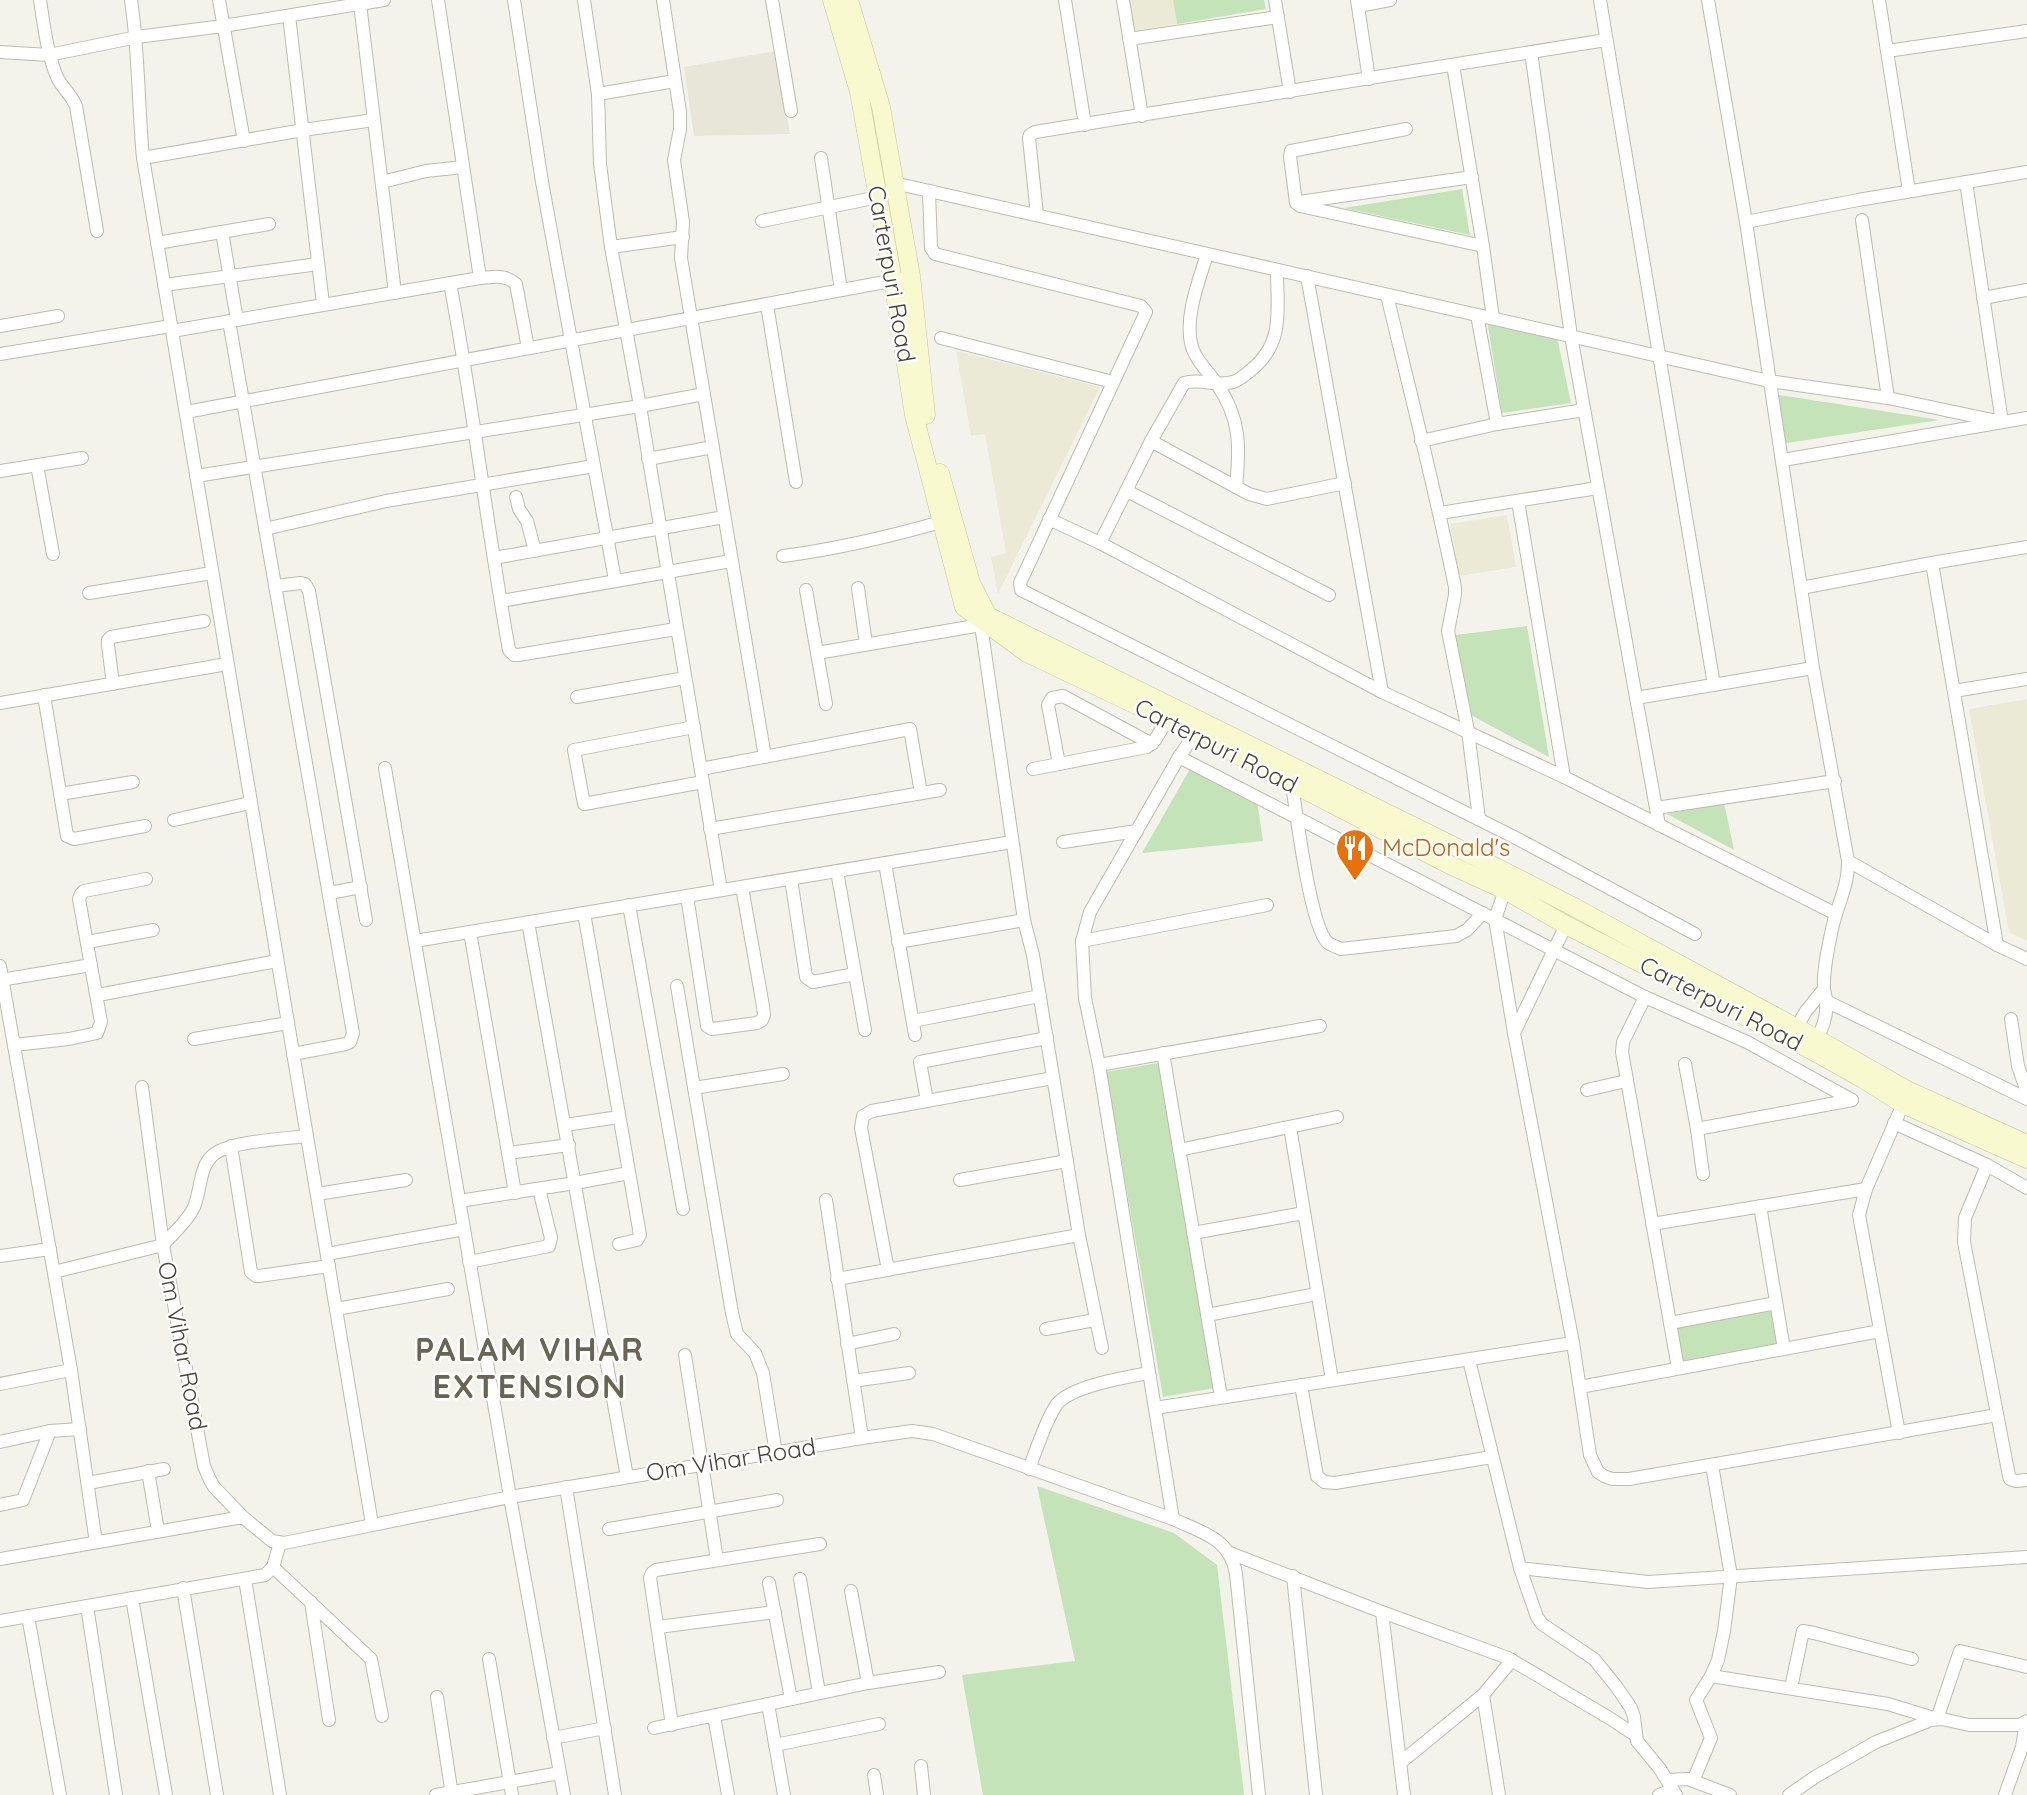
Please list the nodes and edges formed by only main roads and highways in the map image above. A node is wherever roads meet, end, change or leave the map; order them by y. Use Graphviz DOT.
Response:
graph roads {
  1 [pos="832,0"];
  2 [pos="849,0"];
  3 [pos="902,279"];
  4 [pos="1199,727"];
  5 [pos="1793,1033"];
  6 [pos="1814,1044"];
  7 [pos="2027,1144"];
  8 [pos="2027,1159"];
  1 -- 3 [label="main road, Carterpuri Road"];
  2 -- 3 [label="main road, Carterpuri Road"];
  3 -- 4 [label="main road, Carterpuri Road"];
  4 -- 5 [label="main road, Carterpuri Road"];
  4 -- 5 [label="main road, Carterpuri Road"];
  5 -- 6 [label="main road, Carterpuri Road"];
  6 -- 7 [label="main road, Carterpuri Road"];
  6 -- 8 [label="main road, Carterpuri Road"];
}
